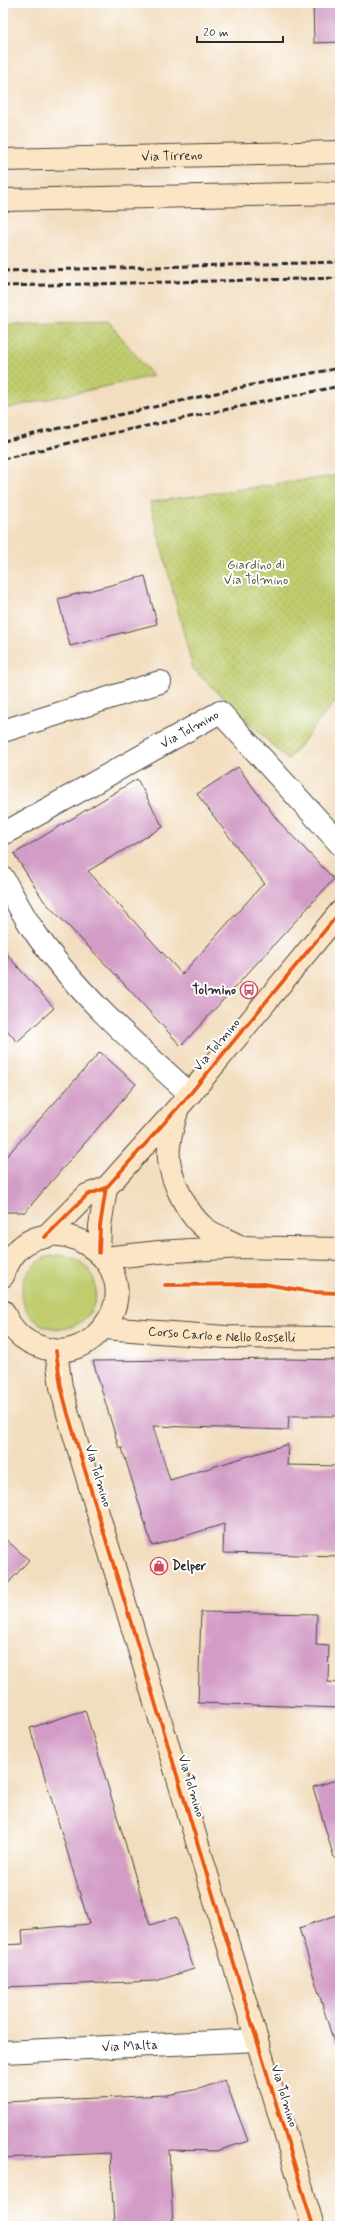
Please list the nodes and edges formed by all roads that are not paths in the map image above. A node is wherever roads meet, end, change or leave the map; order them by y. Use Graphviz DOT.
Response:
graph roads {
  1 [pos="340,152"];
  2 [pos="3,160"];
  3 [pos="340,193"];
  4 [pos="3,200"];
  5 [pos="160,682"];
  6 [pos="3,731"];
  7 [pos="3,834"];
  8 [pos="340,844"];
  9 [pos="3,878"];
  10 [pos="340,912"];
  11 [pos="184,1101"];
  12 [pos="106,1188"];
  13 [pos="39,1239"];
  14 [pos="3,1245"];
  15 [pos="240,1247"];
  16 [pos="340,1249"];
  17 [pos="102,1256"];
  18 [pos="3,1276"];
  19 [pos="5,1320"];
  20 [pos="104,1328"];
  21 [pos="340,1338"];
  22 [pos="56,1351"];
  23 [pos="257,2040"];
  24 [pos="3,2052"];
  25 [pos="313,2226"];
  1 -- 2 [label="street, Via Tirreno"];
  3 -- 4 [label="street"];
  5 -- 6 [label="street"];
  7 -- 8 [label="street, Via Tolmino"];
  9 -- 11 [label="street"];
  10 -- 11 [label="street, Via Tolmino"];
  11 -- 12 [label="street, Via Tolmino"];
  11 -- 15 [label="street"];
  12 -- 13 [label="street, Via Tolmino"];
  12 -- 17 [label="street"];
  13 -- 14 [label="street"];
  13 -- 17 [label="street"];
  13 -- 18 [label="street, Via Tolmino"];
  15 -- 16 [label="street"];
  15 -- 17 [label="street"];
  17 -- 20 [label="street"];
  19 -- 22 [label="street"];
  20 -- 21 [label="street, Corso Carlo e Nello Rosselli"];
  20 -- 22 [label="street"];
  22 -- 23 [label="street, Via Tolmino"];
  23 -- 24 [label="street, Via Malta"];
  23 -- 25 [label="street, Via Tolmino"];
}
